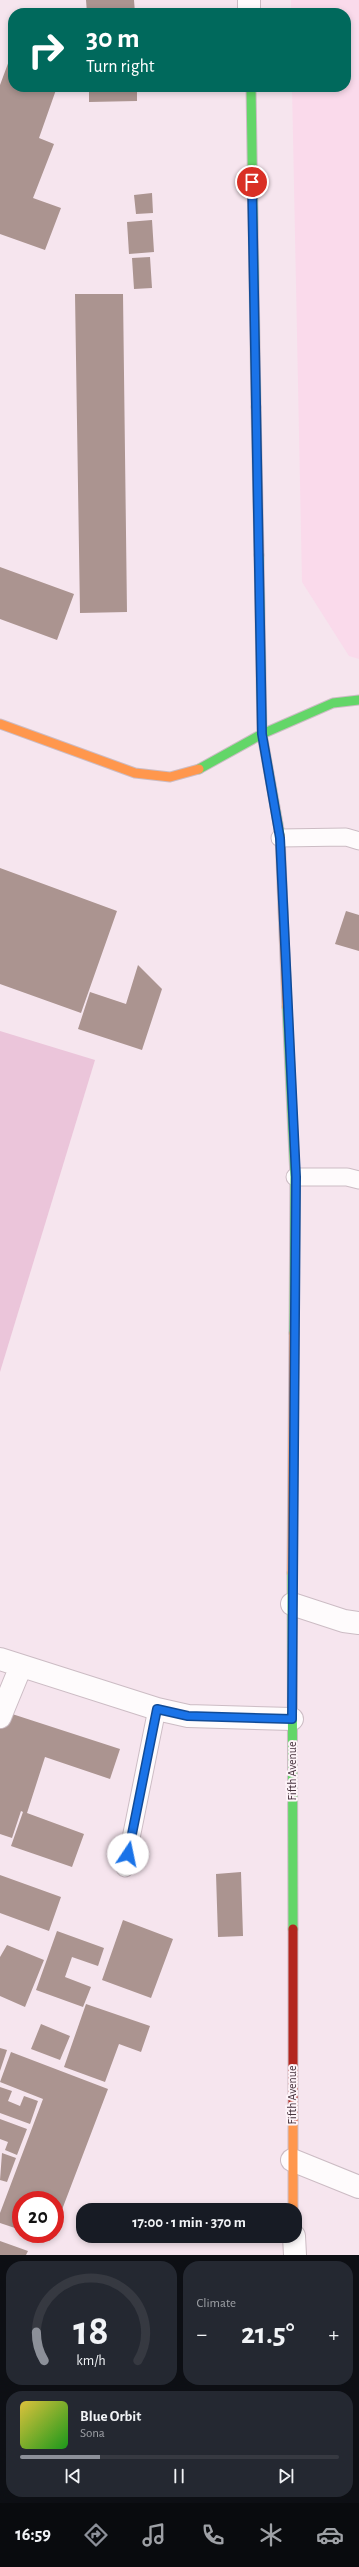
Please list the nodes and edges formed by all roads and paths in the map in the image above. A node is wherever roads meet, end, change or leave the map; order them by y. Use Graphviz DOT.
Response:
graph roads {
  1 [pos="251,92"];
  2 [pos="359,700"];
  3 [pos="0,724"];
  4 [pos="262,734"];
  5 [pos="280,838"];
  6 [pos="359,841"];
  7 [pos="296,1177"];
  8 [pos="359,1180"];
  9 [pos="292,1604"];
  10 [pos="359,1623"];
  11 [pos="0,1658"];
  12 [pos="21,1666"];
  13 [pos="157,1709"];
  14 [pos="0,1717"];
  15 [pos="292,1719"];
  16 [pos="125,1868"];
  17 [pos="292,2160"];
  18 [pos="359,2187"];
  19 [pos="293,2203"];
  20 [pos="294,2243"];
  21 [pos="295,2255"];
  1 -- 4 [label="street, Fifth Avenue"];
  2 -- 4 [label="street"];
  3 -- 4 [label="street"];
  4 -- 5 [label="street, Fifth Avenue"];
  5 -- 6 [label="lane"];
  5 -- 7 [label="street, Fifth Avenue"];
  7 -- 8 [label="lane"];
  7 -- 9 [label="street, Fifth Avenue"];
  9 -- 10 [label="street"];
  9 -- 15 [label="street, Fifth Avenue"];
  11 -- 12 [label="street"];
  12 -- 13 [label="street"];
  12 -- 14 [label="street"];
  13 -- 15 [label="street"];
  13 -- 16 [label="lane"];
  15 -- 17 [label="street, Fifth Avenue"];
  17 -- 18 [label="street"];
  17 -- 19 [label="street, Fifth Avenue"];
  20 -- 21 [label="street"];
}
